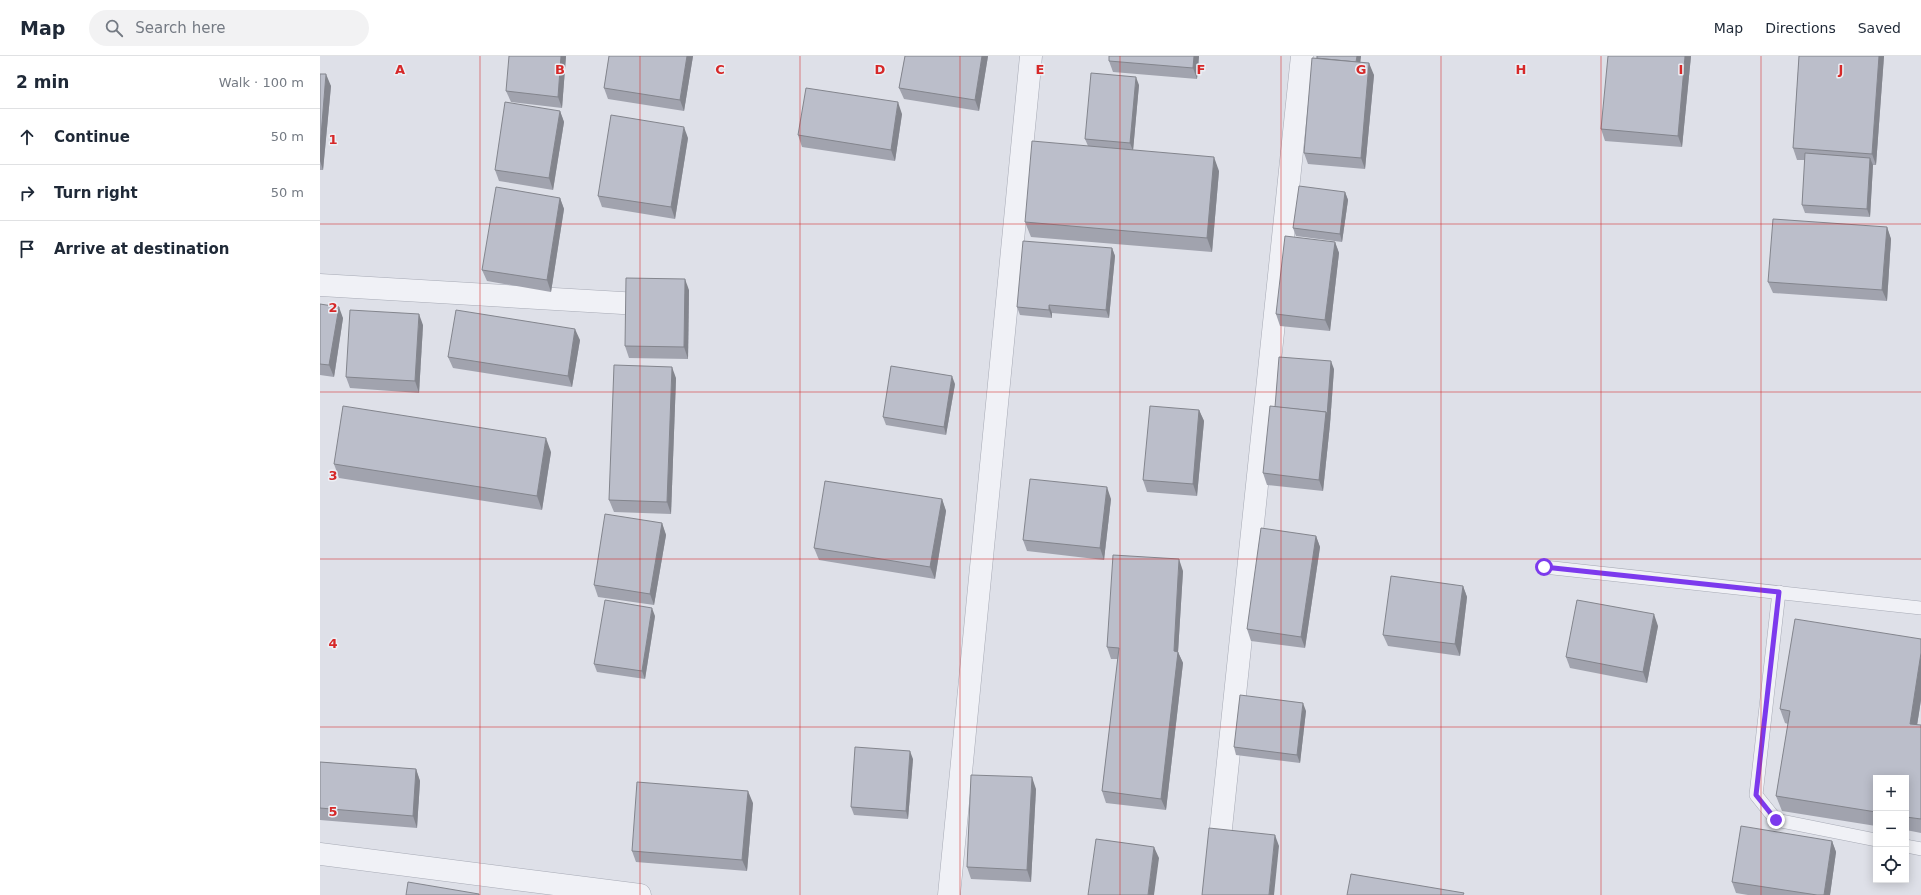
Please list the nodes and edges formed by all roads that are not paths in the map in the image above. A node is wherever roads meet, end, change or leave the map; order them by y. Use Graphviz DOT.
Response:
graph roads {
  1 [pos="1031,56"];
  2 [pos="1302,56"];
  3 [pos="320,285"];
  4 [pos="656,305"];
  5 [pos="1544,567"];
  6 [pos="1779,592"];
  7 [pos="1921,608"];
  8 [pos="1873,839"];
  9 [pos="1909,847"];
  10 [pos="1921,849"];
  11 [pos="320,854"];
  12 [pos="585,891"];
  13 [pos="640,895"];
  14 [pos="949,895"];
  15 [pos="1214,895"];
  1 -- 14 [label="street"];
  2 -- 15 [label="street"];
  3 -- 4 [label="street"];
  5 -- 6 [label="lane"];
  6 -- 7 [label="lane"];
  6 -- 8 [label="lane"];
  9 -- 10 [label="lane"];
  11 -- 12 [label="street"];
  12 -- 13 [label="street"];
}
